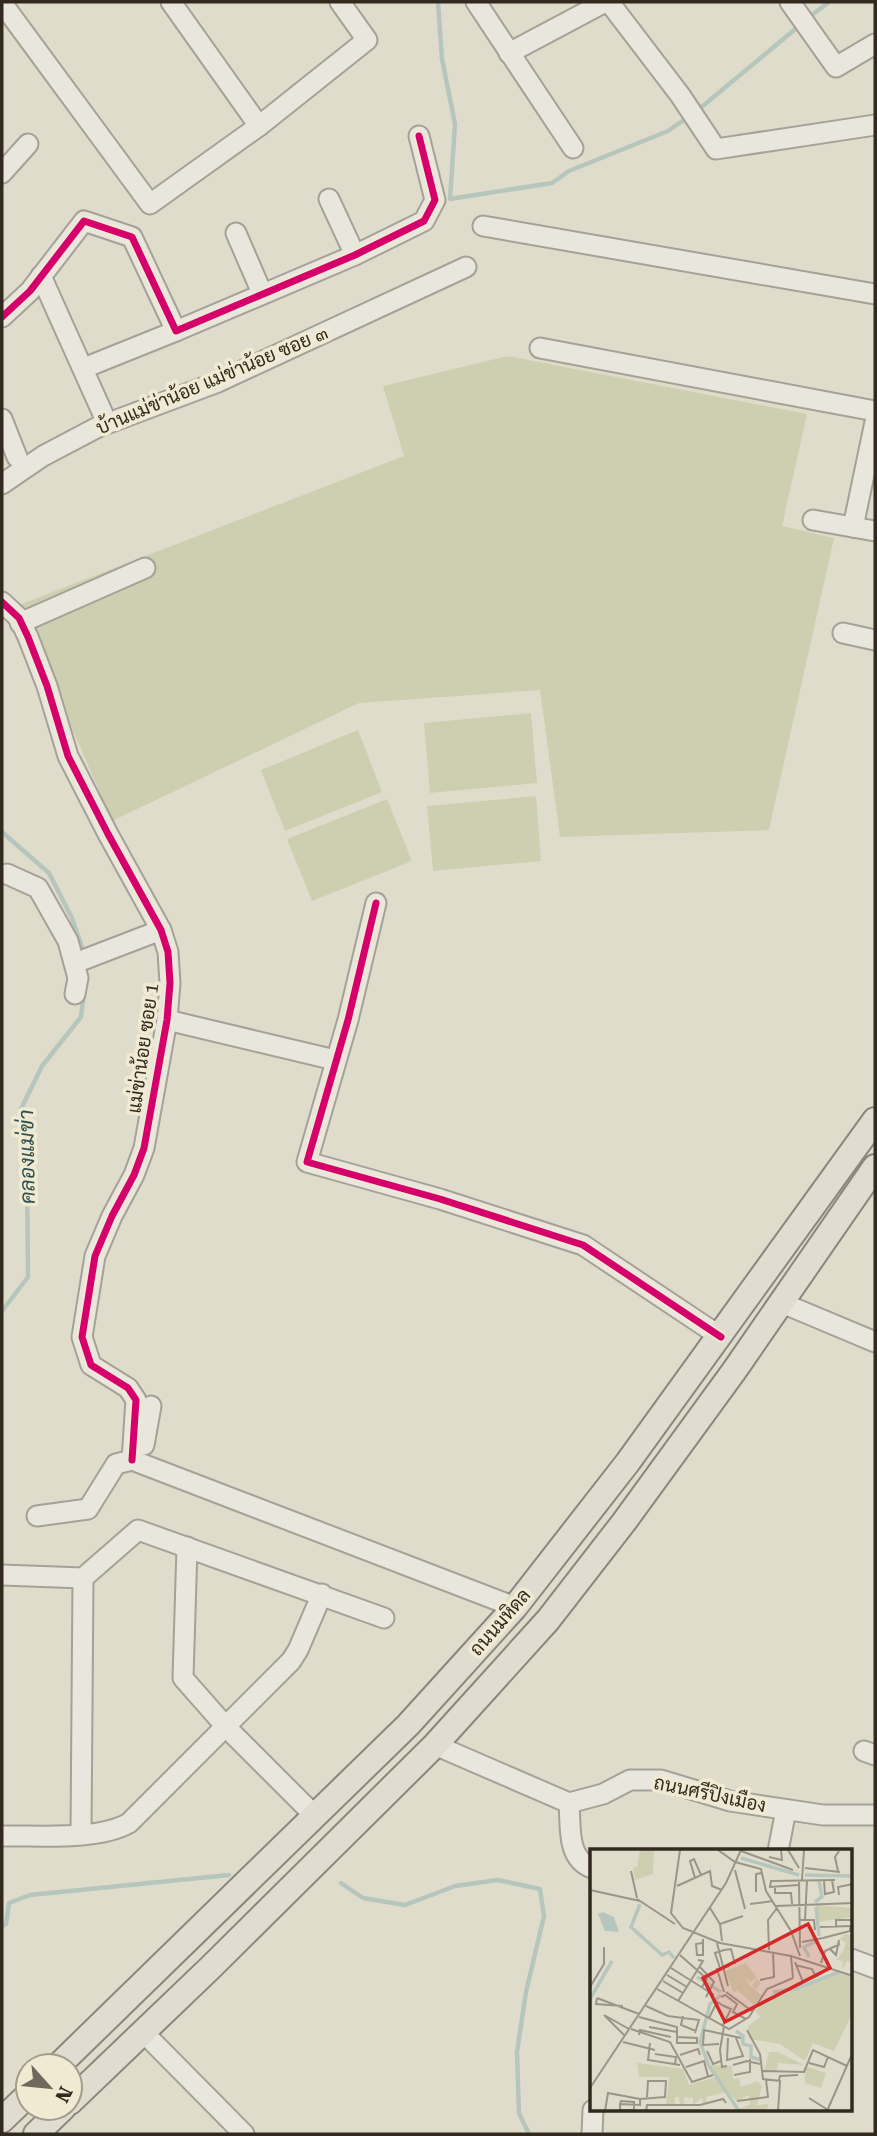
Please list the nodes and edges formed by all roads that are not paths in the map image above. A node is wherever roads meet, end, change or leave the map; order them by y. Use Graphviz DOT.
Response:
graph roads {
  1 [pos="171,2"];
  2 [pos="340,2"];
  3 [pos="476,2"];
  4 [pos="607,2"];
  5 [pos="2,3"];
  6 [pos="799,15"];
  7 [pos="875,44"];
  8 [pos="509,53"];
  9 [pos="875,125"];
  10 [pos="260,126"];
  11 [pos="419,136"];
  12 [pos="28,144"];
  13 [pos="573,148"];
  14 [pos="2,173"];
  15 [pos="329,199"];
  16 [pos="483,226"];
  17 [pos="236,233"];
  18 [pos="355,255"];
  19 [pos="466,267"];
  20 [pos="41,276"];
  21 [pos="262,293"];
  22 [pos="875,294"];
  23 [pos="2,317"];
  24 [pos="176,331"];
  25 [pos="540,348"];
  26 [pos="84,368"];
  27 [pos="875,411"];
  28 [pos="103,414"];
  29 [pos="2,419"];
  30 [pos="875,422"];
  31 [pos="17,457"];
  32 [pos="2,484"];
  33 [pos="813,520"];
  34 [pos="853,527"];
  35 [pos="875,531"];
  36 [pos="145,568"];
  37 [pos="2,602"];
  38 [pos="20,622"];
  39 [pos="842,633"];
  40 [pos="875,639"];
  41 [pos="7,874"];
  42 [pos="376,903"];
  43 [pos="161,930"];
  44 [pos="83,960"];
  45 [pos="75,994"];
  46 [pos="167,1020"];
  47 [pos="335,1060"];
  48 [pos="875,1120"];
  49 [pos="875,1167"];
  50 [pos="782,1303"];
  51 [pos="721,1337"];
  52 [pos="875,1342"];
  53 [pos="151,1406"];
  54 [pos="137,1462"];
  55 [pos="37,1516"];
  56 [pos="187,1547"];
  57 [pos="2,1575"];
  58 [pos="83,1578"];
  59 [pos="321,1594"];
  60 [pos="515,1607"];
  61 [pos="384,1618"];
  62 [pos="227,1728"];
  63 [pos="435,1745"];
  64 [pos="569,1803"];
  65 [pos="786,1810"];
  66 [pos="874,1814"];
  67 [pos="315,1816"];
  68 [pos="81,1834"];
  69 [pos="2,1836"];
  70 [pos="778,1849"];
  71 [pos="590,1867"];
  72 [pos="852,1959"];
  73 [pos="875,1968"];
  74 [pos="143,2032"];
  75 [pos="72,2052"];
  76 [pos="84,2089"];
  77 [pos="593,2112"];
  78 [pos="244,2134"];
  79 [pos="592,2134"];
  1 -- 10 [label="street"];
  2 -- 10 [label="street"];
  3 -- 8 [label="street"];
  4 -- 8 [label="street"];
  4 -- 9 [label="street"];
  5 -- 10 [label="street"];
  6 -- 7 [label="street"];
  8 -- 13 [label="street"];
  11 -- 18 [label="street"];
  12 -- 14 [label="street"];
  15 -- 18 [label="street"];
  16 -- 22 [label="street"];
  17 -- 21 [label="street"];
  18 -- 21 [label="street"];
  19 -- 32 [label="street, บ้านแม่ข่าน้อย แม่ข่าน้อย ซอย ๓"];
  20 -- 23 [label="street"];
  20 -- 24 [label="street"];
  20 -- 26 [label="street"];
  21 -- 24 [label="street"];
  24 -- 26 [label="street"];
  25 -- 27 [label="street"];
  26 -- 28 [label="street"];
  29 -- 31 [label="street"];
  30 -- 34 [label="street"];
  33 -- 34 [label="street"];
  34 -- 35 [label="street"];
  36 -- 38 [label="street"];
  37 -- 38 [label="street, แม่ข่าน้อย ซอย 1"];
  38 -- 43 [label="street, แม่ข่าน้อย ซอย 1"];
  39 -- 40 [label="street"];
  41 -- 44 [label="street"];
  42 -- 47 [label="street"];
  43 -- 44 [label="street"];
  43 -- 46 [label="street, แม่ข่าน้อย ซอย 1"];
  44 -- 45 [label="street"];
  46 -- 47 [label="street"];
  46 -- 54 [label="street, แม่ข่าน้อย ซอย 1"];
  47 -- 51 [label="street"];
  48 -- 51 [label="main road, ถนนมหิดล"];
  49 -- 50 [label="main road, ถนนมหิดล"];
  50 -- 52 [label="street"];
  50 -- 63 [label="main road, ถนนมหิดล"];
  51 -- 60 [label="main road, ถนนมหิดล"];
  53 -- 54 [label="street"];
  54 -- 55 [label="street"];
  54 -- 60 [label="street"];
  56 -- 58 [label="street"];
  56 -- 59 [label="street"];
  56 -- 62 [label="street"];
  57 -- 58 [label="street"];
  58 -- 68 [label="street"];
  59 -- 61 [label="street"];
  59 -- 62 [label="street"];
  60 -- 67 [label="main road, ถนนมหิดล"];
  62 -- 67 [label="street"];
  62 -- 68 [label="street"];
  63 -- 64 [label="street"];
  63 -- 74 [label="main road, ถนนมหิดล"];
  64 -- 65 [label="street, ถนนศรีปิงเมือง"];
  64 -- 71 [label="street"];
  65 -- 66 [label="street, ถนนศรีปิงเมือง"];
  65 -- 70 [label="street"];
  67 -- 75 [label="main road, ถนนมหิดล"];
  68 -- 69 [label="street"];
  72 -- 73 [label="street"];
  74 -- 76 [label="main road, ถนนมหิดล"];
  74 -- 78 [label="street"];
  77 -- 79 [label="street"];
}
